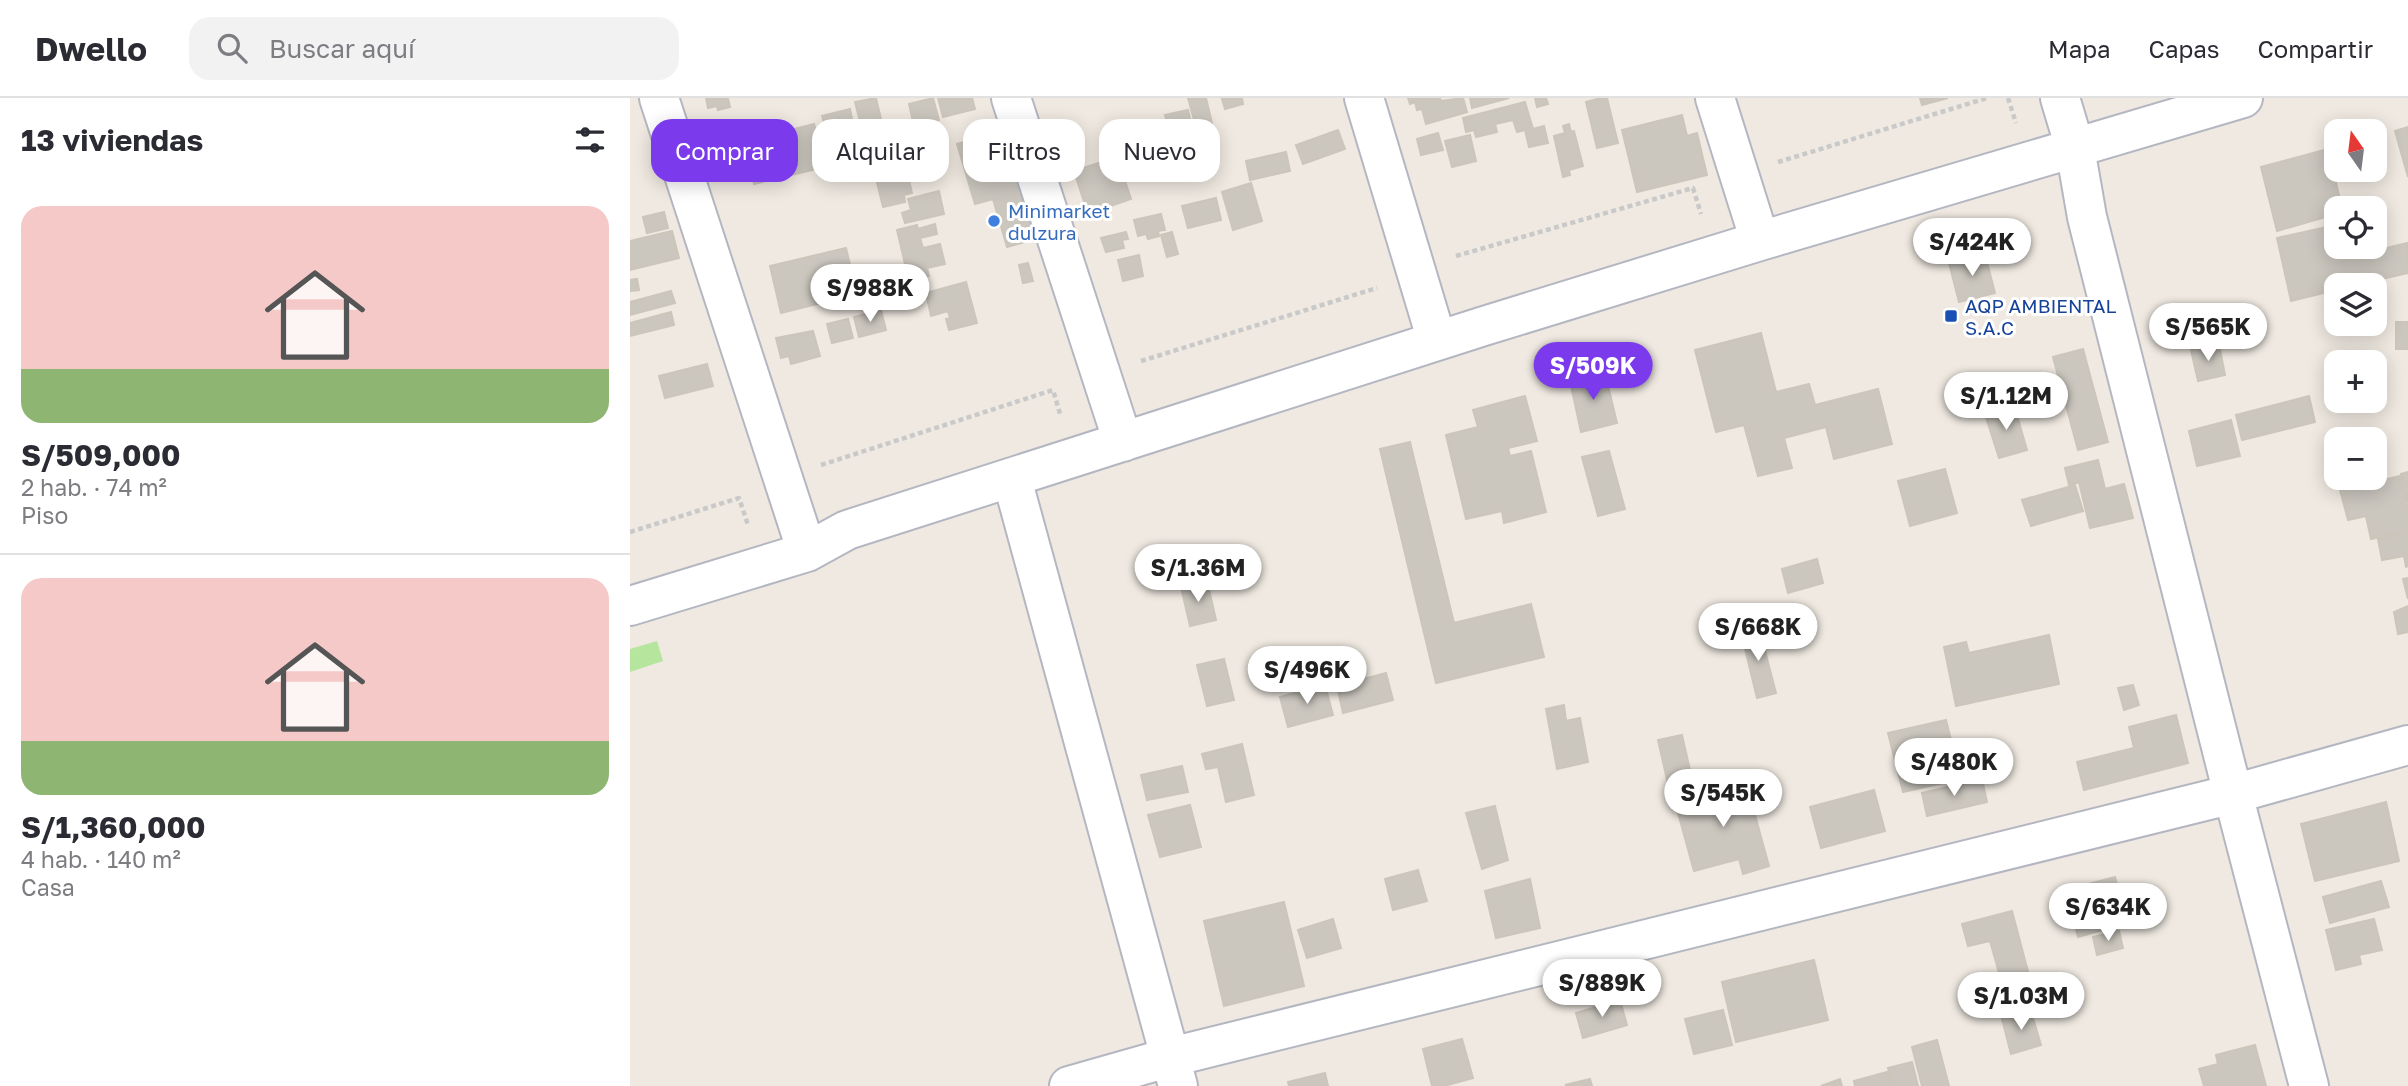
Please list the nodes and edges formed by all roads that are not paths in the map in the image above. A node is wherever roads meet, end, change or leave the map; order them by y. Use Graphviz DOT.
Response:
graph roads {
  1 [pos="659,98"];
  2 [pos="1011,98"];
  3 [pos="1364,98"];
  4 [pos="1715,98"];
  5 [pos="2060,98"];
  6 [pos="2243,98"];
  7 [pos="2075,148"];
  8 [pos="1760,241"];
  9 [pos="1437,341"];
  10 [pos="1123,442"];
  11 [pos="1012,478"];
  12 [pos="807,552"];
  13 [pos="630,606"];
  14 [pos="2408,745"];
  15 [pos="2232,794"];
  16 [pos="1174,1072"];
  17 [pos="1069,1086"];
  18 [pos="2309,1086"];
  1 -- 12 [label="street"];
  2 -- 10 [label="street"];
  3 -- 9 [label="street"];
  4 -- 8 [label="street"];
  5 -- 7 [label="street"];
  6 -- 7 [label="street"];
  7 -- 8 [label="street"];
  7 -- 15 [label="street"];
  8 -- 9 [label="street"];
  9 -- 10 [label="street"];
  10 -- 11 [label="street"];
  11 -- 12 [label="street"];
  11 -- 16 [label="street"];
  12 -- 13 [label="street"];
  14 -- 15 [label="street"];
  15 -- 16 [label="street"];
  15 -- 18 [label="street"];
  16 -- 17 [label="street"];
}
